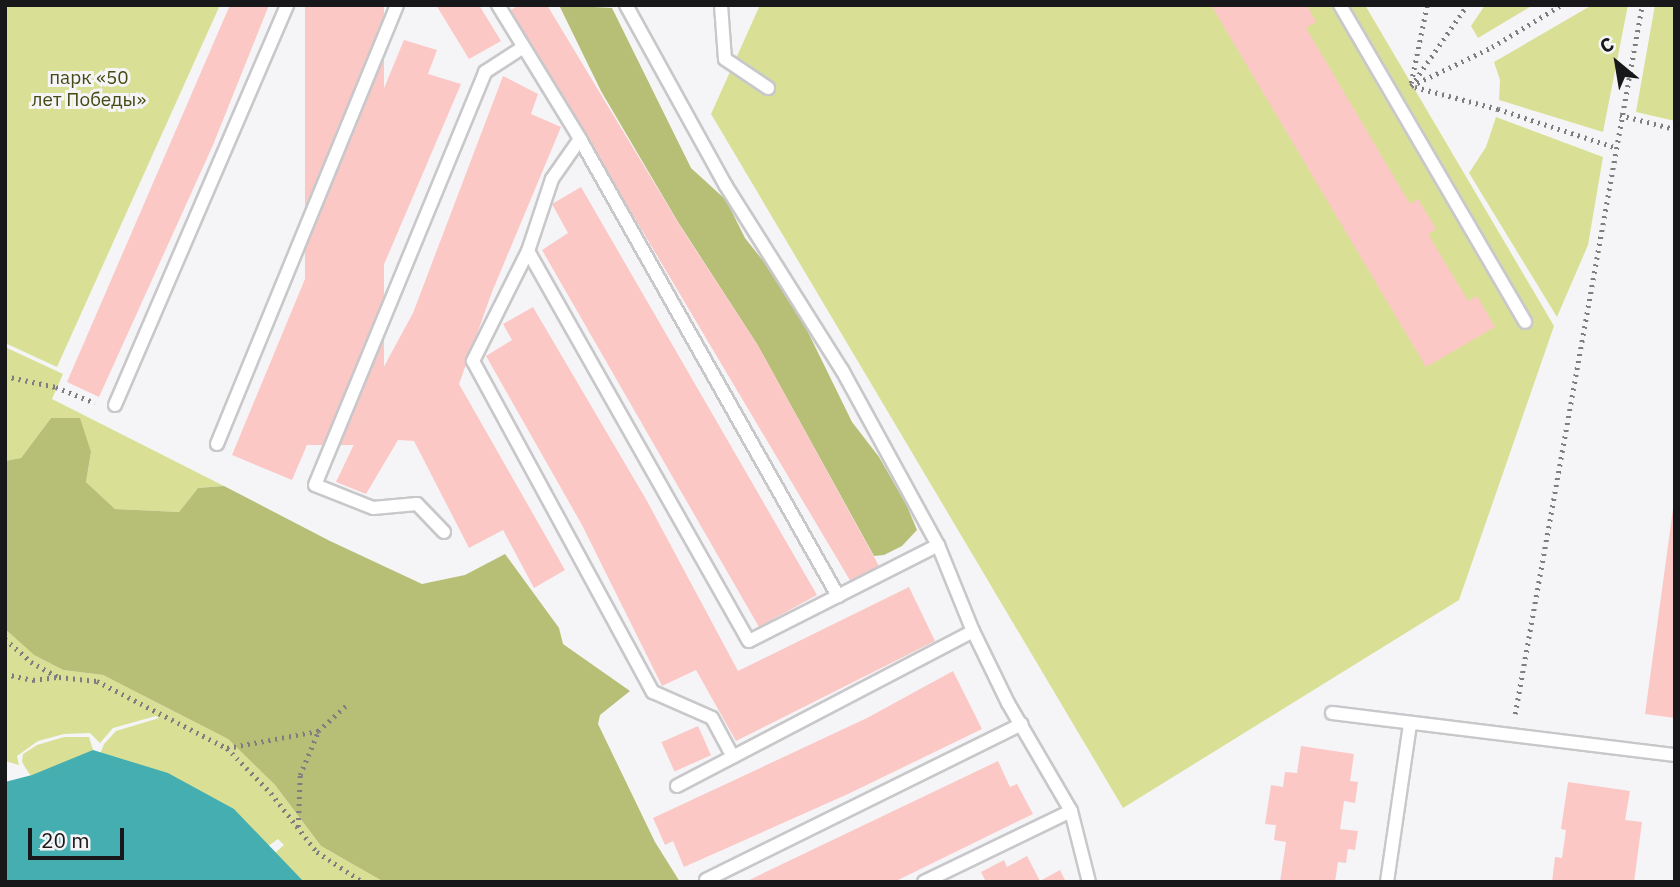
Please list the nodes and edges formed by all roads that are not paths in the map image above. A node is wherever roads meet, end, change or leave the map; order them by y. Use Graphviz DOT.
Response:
graph roads {
  1 [pos="287,5"];
  2 [pos="397,5"];
  3 [pos="498,5"];
  4 [pos="626,5"];
  5 [pos="721,5"];
  6 [pos="1340,5"];
  7 [pos="522,48"];
  8 [pos="768,88"];
  9 [pos="580,139"];
  10 [pos="528,251"];
  11 [pos="1525,322"];
  12 [pos="115,405"];
  13 [pos="217,444"];
  14 [pos="444,532"];
  15 [pos="938,545"];
  16 [pos="838,596"];
  17 [pos="973,631"];
  18 [pos="1332,712"];
  19 [pos="1021,724"];
  20 [pos="1410,724"];
  21 [pos="1675,755"];
  22 [pos="733,757"];
  23 [pos="677,786"];
  24 [pos="1071,811"];
  25 [pos="706,880"];
  26 [pos="925,882"];
  27 [pos="1089,882"];
  28 [pos="1387,882"];
  1 -- 12 [label="lane"];
  2 -- 13 [label="lane"];
  3 -- 7 [label="lane"];
  4 -- 15 [label="lane"];
  5 -- 8 [label="lane"];
  6 -- 11 [label="lane"];
  7 -- 9 [label="lane"];
  7 -- 14 [label="lane"];
  9 -- 10 [label="lane"];
  9 -- 16 [label="lane"];
  10 -- 16 [label="lane"];
  10 -- 22 [label="lane"];
  15 -- 16 [label="lane"];
  15 -- 17 [label="lane"];
  17 -- 19 [label="lane"];
  17 -- 22 [label="lane"];
  18 -- 20 [label="lane"];
  19 -- 24 [label="lane"];
  19 -- 25 [label="lane"];
  20 -- 21 [label="lane"];
  20 -- 28 [label="lane"];
  22 -- 23 [label="lane"];
  24 -- 26 [label="lane"];
  24 -- 27 [label="lane"];
}
